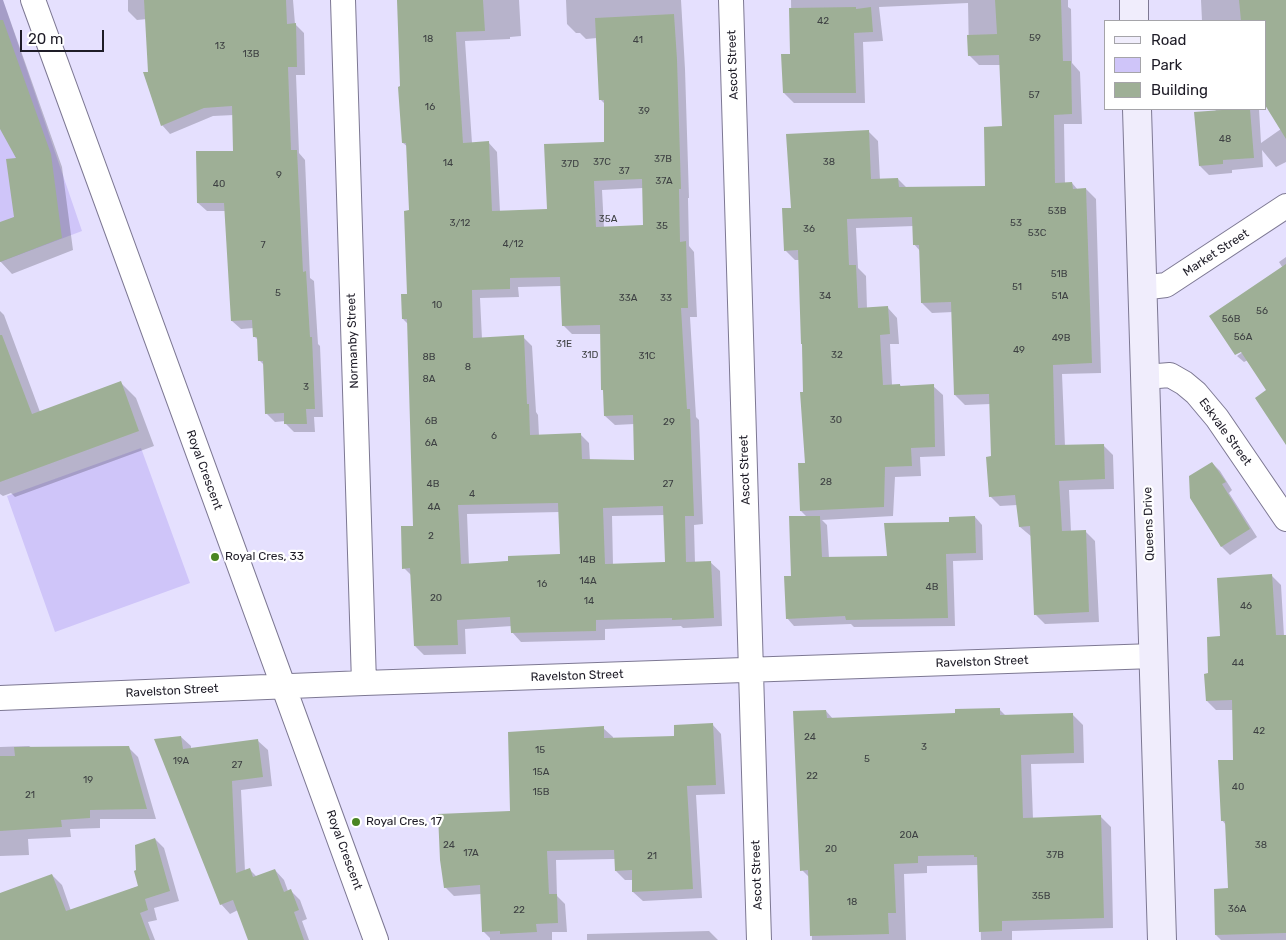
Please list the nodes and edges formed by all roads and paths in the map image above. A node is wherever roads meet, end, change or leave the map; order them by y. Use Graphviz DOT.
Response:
graph roads {
  1 [pos="33,0"];
  2 [pos="343,0"];
  3 [pos="731,0"];
  4 [pos="1134,0"];
  5 [pos="1134,20"];
  6 [pos="1136,110"];
  7 [pos="1286,206"];
  8 [pos="1142,288"];
  9 [pos="1144,377"];
  10 [pos="1286,519"];
  11 [pos="1154,656"];
  12 [pos="751,670"];
  13 [pos="364,683"];
  14 [pos="284,686"];
  15 [pos="0,698"];
  16 [pos="376,940"];
  17 [pos="760,940"];
  18 [pos="1162,940"];
  1 -- 14 [label="street, Royal Crescent"];
  2 -- 13 [label="street, Normanby Street"];
  3 -- 12 [label="street, Ascot Street"];
  4 -- 5 [label="street"];
  6 -- 8 [label="street, Queens Drive"];
  7 -- 8 [label="street, Market Street"];
  8 -- 9 [label="street, Queens Drive"];
  9 -- 10 [label="street, Eskvale Street"];
  9 -- 11 [label="street, Queens Drive"];
  11 -- 12 [label="street, Ravelston Street"];
  11 -- 18 [label="street, Queens Drive"];
  12 -- 13 [label="street, Ravelston Street"];
  12 -- 17 [label="street, Ascot Street"];
  13 -- 14 [label="street, Ravelston Street"];
  14 -- 15 [label="street, Ravelston Street"];
  14 -- 16 [label="street, Royal Crescent"];
}
